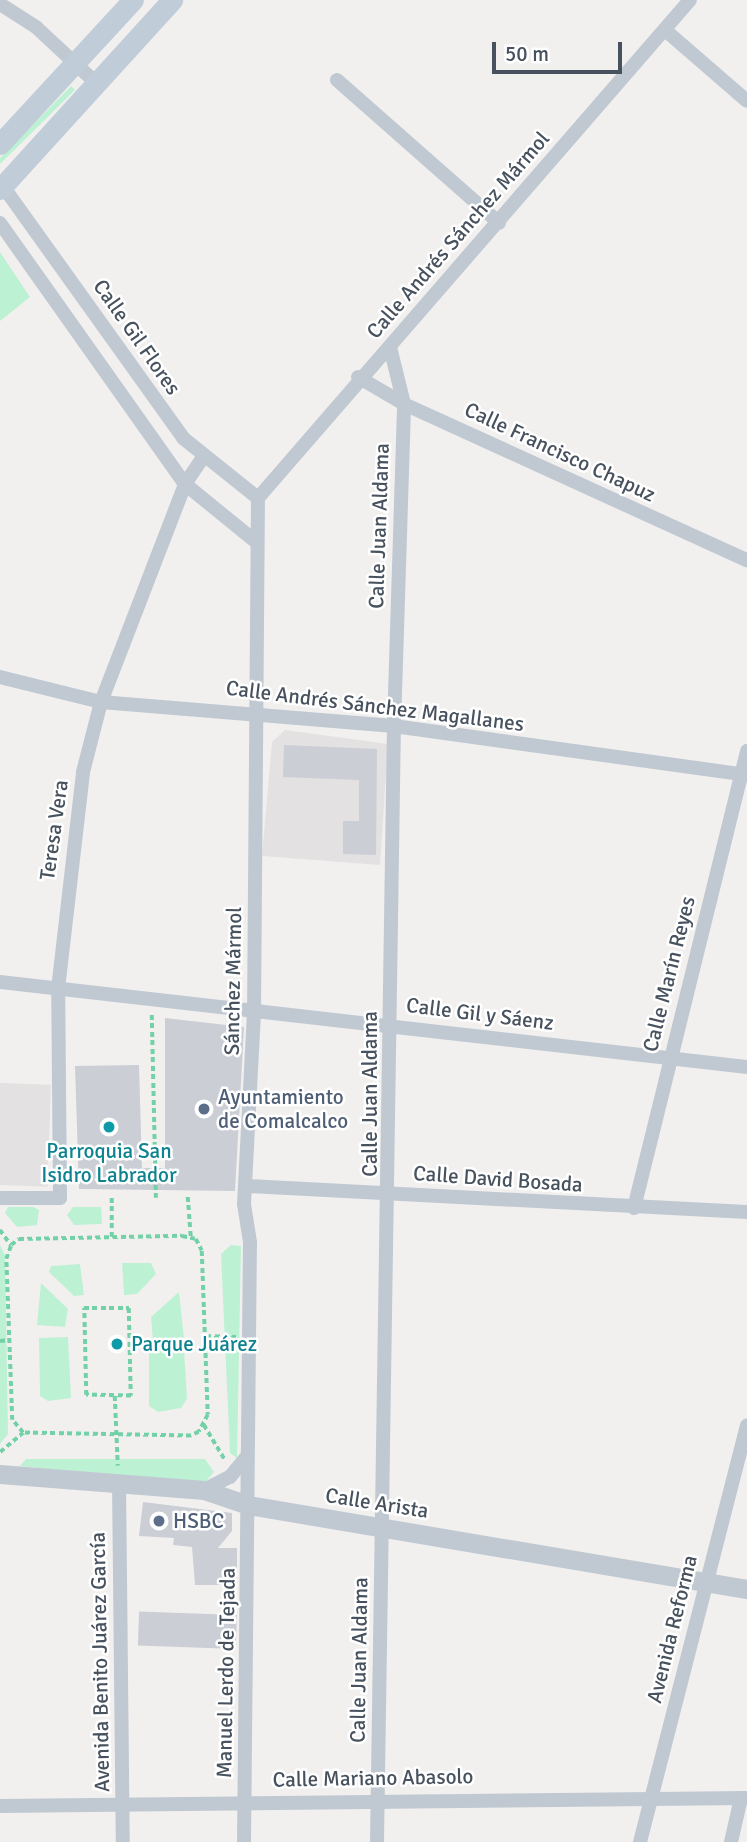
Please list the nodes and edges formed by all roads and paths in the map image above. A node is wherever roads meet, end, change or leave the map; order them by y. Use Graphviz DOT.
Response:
graph roads {
  1 [pos="134,0"];
  2 [pos="172,0"];
  3 [pos="690,0"];
  4 [pos="0,4"];
  5 [pos="665,30"];
  6 [pos="75,62"];
  7 [pos="337,80"];
  8 [pos="96,83"];
  9 [pos="747,101"];
  10 [pos="0,144"];
  11 [pos="1,186"];
  12 [pos="0,222"];
  13 [pos="499,223"];
  14 [pos="390,347"];
  15 [pos="358,377"];
  16 [pos="404,404"];
  17 [pos="202,459"];
  18 [pos="185,484"];
  19 [pos="258,498"];
  20 [pos="256,542"];
  21 [pos="747,560"];
  22 [pos="0,677"];
  23 [pos="101,702"];
  24 [pos="258,712"];
  25 [pos="394,726"];
  26 [pos="747,751"];
  27 [pos="744,775"];
  28 [pos="0,982"];
  29 [pos="58,989"];
  30 [pos="152,1003"];
  31 [pos="254,1015"];
  32 [pos="391,1024"];
  33 [pos="669,1057"];
  34 [pos="747,1067"];
  35 [pos="247,1186"];
  36 [pos="391,1193"];
  37 [pos="188,1197"];
  38 [pos="0,1198"];
  39 [pos="112,1198"];
  40 [pos="156,1198"];
  41 [pos="634,1209"];
  42 [pos="747,1212"];
  43 [pos="0,1230"];
  44 [pos="112,1237"];
  45 [pos="191,1237"];
  46 [pos="11,1245"];
  47 [pos="206,1336"];
  48 [pos="247,1337"];
  49 [pos="10,1340"];
  50 [pos="0,1341"];
  51 [pos="115,1396"];
  52 [pos="204,1425"];
  53 [pos="747,1426"];
  54 [pos="23,1433"];
  55 [pos="117,1437"];
  56 [pos="0,1452"];
  57 [pos="246,1457"];
  58 [pos="0,1474"];
  59 [pos="233,1474"];
  60 [pos="118,1482"];
  61 [pos="204,1490"];
  62 [pos="248,1506"];
  63 [pos="382,1526"];
  64 [pos="706,1579"];
  65 [pos="747,1589"];
  66 [pos="651,1797"];
  67 [pos="744,1798"];
  68 [pos="378,1799"];
  69 [pos="245,1800"];
  70 [pos="123,1803"];
  71 [pos="0,1806"];
  72 [pos="123,1842"];
  73 [pos="244,1842"];
  74 [pos="377,1842"];
  75 [pos="640,1842"];
  76 [pos="732,1842"];
  1 -- 6 [label="main road"];
  2 -- 8 [label="main road"];
  3 -- 5 [label="street, Calle Andrés Sánchez Mármol"];
  4 -- 6 [label="street"];
  5 -- 9 [label="street"];
  5 -- 13 [label="street, Calle Andrés Sánchez Mármol"];
  6 -- 8 [label="street"];
  6 -- 10 [label="main road"];
  7 -- 13 [label="street"];
  8 -- 11 [label="main road"];
  11 -- 17 [label="street, Calle Gil Flores"];
  12 -- 18 [label="street"];
  13 -- 14 [label="street, Calle Andrés Sánchez Mármol"];
  14 -- 15 [label="street, Calle Andrés Sánchez Mármol"];
  14 -- 16 [label="street, Calle Juan Aldama"];
  15 -- 16 [label="street, Calle Francisco Chapuz"];
  15 -- 19 [label="street, Calle Andrés Sánchez Mármol"];
  16 -- 21 [label="street, Calle Francisco Chapuz"];
  16 -- 25 [label="street, Calle Juan Aldama"];
  17 -- 18 [label="street, Teresa Vera"];
  17 -- 19 [label="street, Calle Gil Flores"];
  18 -- 20 [label="street"];
  18 -- 23 [label="street, Teresa Vera"];
  19 -- 20 [label="street, Sánchez Mármol"];
  20 -- 24 [label="street, Sánchez Mármol"];
  22 -- 23 [label="street, Calle Andrés Sánchez Magallanes"];
  23 -- 24 [label="street, Calle Andrés Sánchez Magallanes"];
  23 -- 29 [label="street, Teresa Vera"];
  24 -- 25 [label="street, Calle Andrés Sánchez Magallanes"];
  24 -- 31 [label="street, Sánchez Mármol"];
  25 -- 27 [label="street, Calle Andrés Sánchez Magallanes"];
  25 -- 32 [label="street, Calle Juan Aldama"];
  26 -- 27 [label="street, Calle Marín Reyes"];
  27 -- 33 [label="street, Calle Marín Reyes"];
  28 -- 29 [label="street, Calle Gil y Sáenz"];
  29 -- 30 [label="street, Calle Gil y Sáenz"];
  29 -- 38 [label="street, Teresa Vera"];
  30 -- 31 [label="street, Calle Gil y Sáenz"];
  30 -- 40 [label="path"];
  31 -- 32 [label="street, Calle Gil y Sáenz"];
  31 -- 35 [label="street, Sánchez Mármol"];
  32 -- 33 [label="street, Calle Gil y Sáenz"];
  32 -- 36 [label="street, Calle Juan Aldama"];
  33 -- 34 [label="street, Calle Gil y Sáenz"];
  33 -- 41 [label="street, Calle Marín Reyes"];
  35 -- 36 [label="street, Calle David Bosada"];
  35 -- 48 [label="street, Sánchez Mármol"];
  36 -- 41 [label="street, Calle David Bosada"];
  36 -- 63 [label="street, Calle Juan Aldama"];
  37 -- 45 [label="path"];
  39 -- 44 [label="path"];
  41 -- 42 [label="street, Calle David Bosada"];
  43 -- 46 [label="path"];
  44 -- 45 [label="path"];
  44 -- 46 [label="path"];
  45 -- 47 [label="path"];
  46 -- 49 [label="path"];
  47 -- 48 [label="path"];
  47 -- 52 [label="path"];
  48 -- 57 [label="street, Sánchez Mármol"];
  49 -- 50 [label="path"];
  49 -- 54 [label="path"];
  51 -- 51 [label="path"];
  51 -- 55 [label="path"];
  52 -- 55 [label="path"];
  52 -- 59 [label="path"];
  53 -- 64 [label="street, Avenida Reforma"];
  54 -- 55 [label="path"];
  54 -- 56 [label="path"];
  55 -- 60 [label="path"];
  57 -- 59 [label="street"];
  57 -- 62 [label="street, Sánchez Mármol"];
  58 -- 60 [label="street, Calle Arista"];
  59 -- 61 [label="street"];
  60 -- 61 [label="street, Calle Arista"];
  60 -- 70 [label="street, Avenida Benito Juárez García"];
  61 -- 62 [label="street, Calle Arista"];
  62 -- 63 [label="street, Calle Arista"];
  62 -- 69 [label="street, Manuel Lerdo de Tejada"];
  63 -- 64 [label="street, Calle Arista"];
  63 -- 68 [label="street, Calle Juan Aldama"];
  64 -- 65 [label="street, Calle Arista"];
  64 -- 66 [label="street, Avenida Reforma"];
  66 -- 67 [label="street, Calle Mariano Abasolo"];
  66 -- 68 [label="street, Calle Mariano Abasolo"];
  66 -- 75 [label="street, Avenida Reforma"];
  67 -- 76 [label="street"];
  68 -- 69 [label="street, Calle Mariano Abasolo"];
  68 -- 74 [label="street, Calle Juan Aldama"];
  69 -- 70 [label="street, Calle Mariano Abasolo"];
  69 -- 73 [label="street, Manuel Lerdo de Tejada"];
  70 -- 71 [label="street, Calle Mariano Abasolo"];
  70 -- 72 [label="street, Avenida Benito Juárez García"];
}
